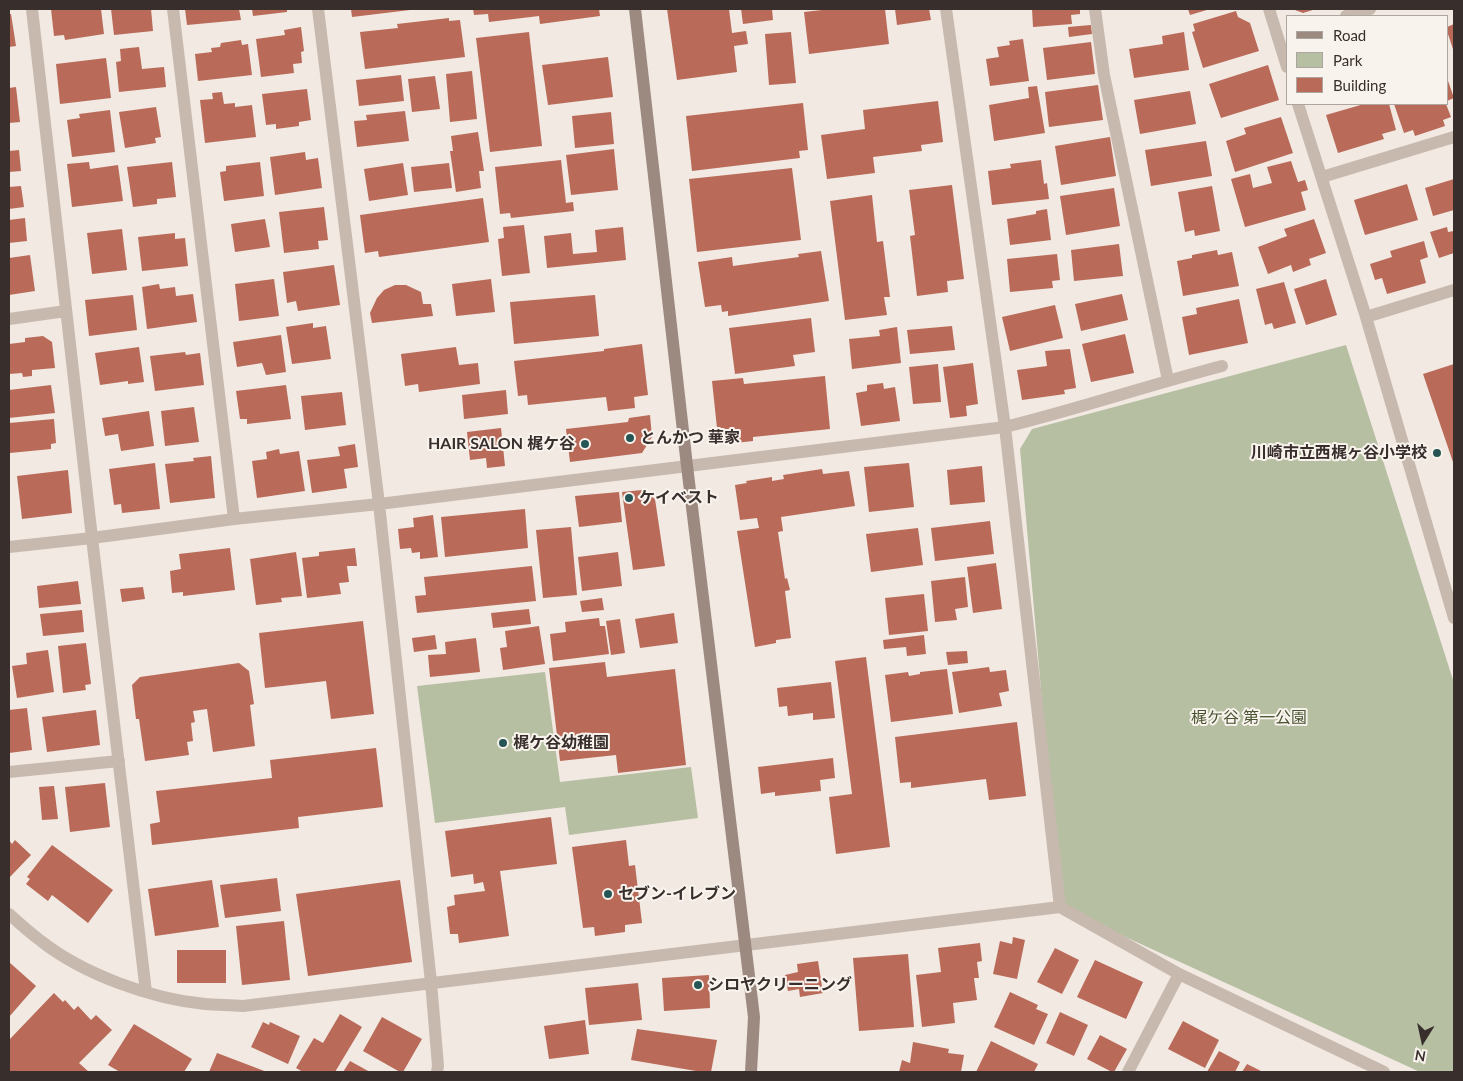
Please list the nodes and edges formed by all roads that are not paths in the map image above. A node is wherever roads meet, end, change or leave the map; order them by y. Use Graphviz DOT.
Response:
graph roads {
  1 [pos="32,9"];
  2 [pos="173,9"];
  3 [pos="318,9"];
  4 [pos="635,9"];
  5 [pos="946,9"];
  6 [pos="1095,9"];
  7 [pos="1269,9"];
  8 [pos="1370,9"];
  9 [pos="1349,15"];
  10 [pos="1282,36"];
  11 [pos="1286,61"];
  12 [pos="1298,105"];
  13 [pos="1454,137"];
  14 [pos="1322,177"];
  15 [pos="1454,290"];
  16 [pos="66,311"];
  17 [pos="1366,317"];
  18 [pos="9,319"];
  19 [pos="1222,366"];
  20 [pos="1168,380"];
  21 [pos="1005,427"];
  22 [pos="687,466"];
  23 [pos="379,504"];
  24 [pos="234,519"];
  25 [pos="92,538"];
  26 [pos="9,547"];
  27 [pos="1454,618"];
  28 [pos="119,761"];
  29 [pos="9,772"];
  30 [pos="1060,907"];
  31 [pos="9,914"];
  32 [pos="745,944"];
  33 [pos="1179,974"];
  34 [pos="431,982"];
  35 [pos="146,992"];
  36 [pos="437,1072"];
  37 [pos="751,1072"];
  38 [pos="1128,1072"];
  39 [pos="1384,1072"];
  1 -- 16 [label="street"];
  2 -- 24 [label="street"];
  3 -- 23 [label="street"];
  4 -- 22 [label="street"];
  5 -- 21 [label="street"];
  6 -- 20 [label="street"];
  7 -- 10 [label="street"];
  8 -- 9 [label="street"];
  10 -- 11 [label="street"];
  12 -- 14 [label="street"];
  13 -- 14 [label="street"];
  14 -- 17 [label="street"];
  15 -- 17 [label="street"];
  16 -- 18 [label="street"];
  16 -- 25 [label="street"];
  17 -- 27 [label="street"];
  19 -- 20 [label="street"];
  20 -- 21 [label="street"];
  21 -- 22 [label="street"];
  21 -- 30 [label="street"];
  22 -- 23 [label="street"];
  22 -- 32 [label="street"];
  23 -- 24 [label="street"];
  23 -- 34 [label="street"];
  24 -- 25 [label="street"];
  25 -- 26 [label="street"];
  25 -- 28 [label="street"];
  28 -- 29 [label="street"];
  28 -- 35 [label="street"];
  30 -- 32 [label="street"];
  30 -- 33 [label="street"];
  31 -- 35 [label="street"];
  32 -- 34 [label="street"];
  32 -- 37 [label="street"];
  33 -- 38 [label="street"];
  33 -- 39 [label="street"];
  34 -- 35 [label="street"];
  34 -- 36 [label="street"];
}
